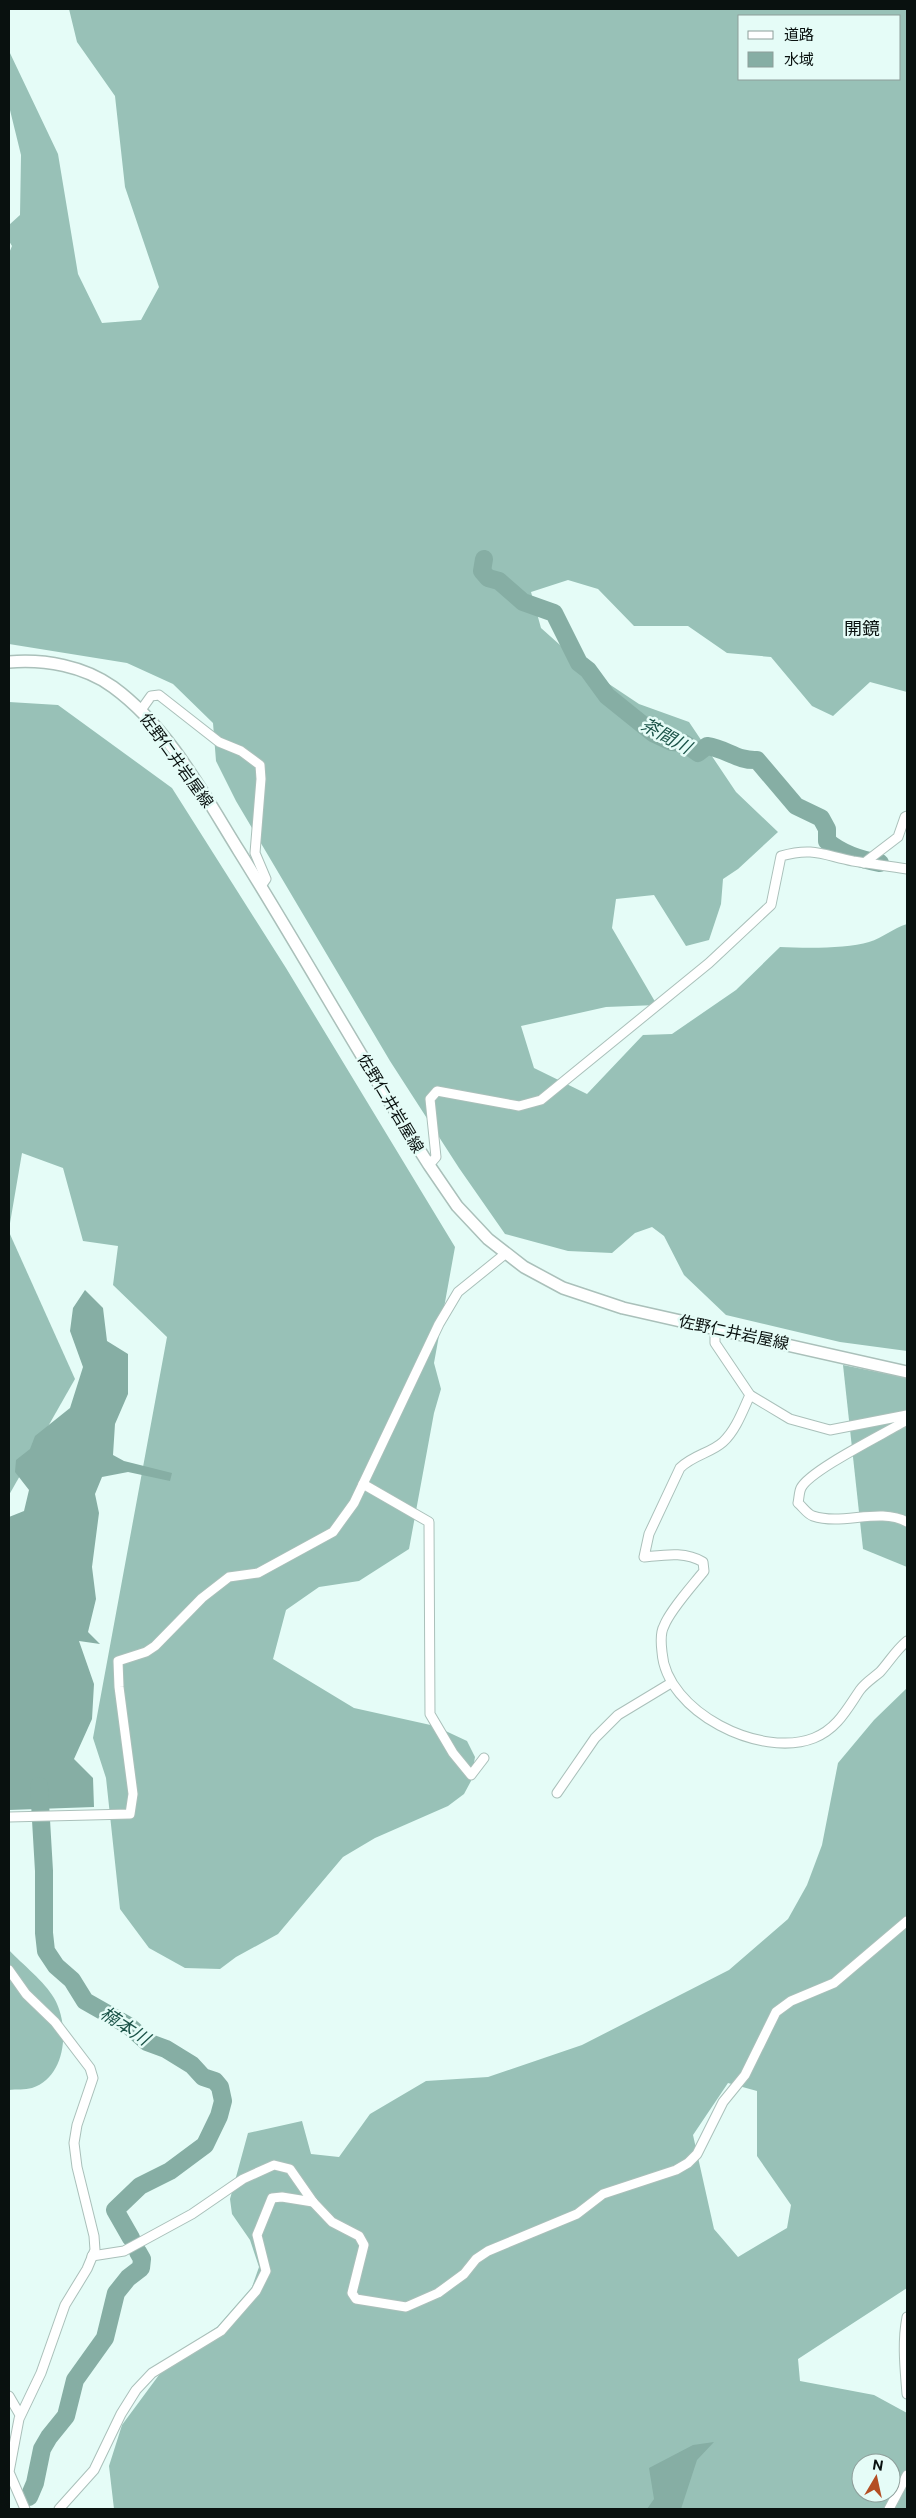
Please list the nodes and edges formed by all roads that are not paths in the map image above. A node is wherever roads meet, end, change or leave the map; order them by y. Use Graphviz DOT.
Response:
graph roads {
  1 [pos="9,662"];
  2 [pos="141,710"];
  3 [pos="907,816"];
  4 [pos="864,863"];
  5 [pos="907,869"];
  6 [pos="261,886"];
  7 [pos="429,1165"];
  8 [pos="505,1254"];
  9 [pos="715,1327"];
  10 [pos="907,1372"];
  11 [pos="750,1395"];
  12 [pos="907,1415"];
  13 [pos="907,1420"];
  14 [pos="363,1484"];
  15 [pos="907,1522"];
  16 [pos="907,1641"];
  17 [pos="670,1683"];
  18 [pos="484,1758"];
  19 [pos="558,1793"];
  20 [pos="9,1817"];
  21 [pos="907,1921"];
  22 [pos="9,1970"];
  23 [pos="313,2202"];
  24 [pos="92,2256"];
  25 [pos="907,2317"];
  26 [pos="907,2394"];
  27 [pos="9,2396"];
  28 [pos="20,2415"];
  29 [pos="907,2476"];
  30 [pos="17,2490"];
  31 [pos="9,2497"];
  32 [pos="25,2509"];
  33 [pos="60,2509"];
  34 [pos="889,2509"];
  1 -- 2 [label="main road, 佐野仁井岩屋線"];
  2 -- 6 [label="main road, 佐野仁井岩屋線"];
  2 -- 6 [label="street"];
  3 -- 4 [label="street"];
  4 -- 5 [label="street"];
  4 -- 7 [label="street"];
  6 -- 7 [label="main road, 佐野仁井岩屋線"];
  7 -- 8 [label="main road, 佐野仁井岩屋線"];
  8 -- 9 [label="main road, 佐野仁井岩屋線"];
  8 -- 14 [label="street"];
  9 -- 10 [label="main road, 佐野仁井岩屋線"];
  9 -- 11 [label="street"];
  11 -- 12 [label="street"];
  11 -- 17 [label="street"];
  13 -- 15 [label="street"];
  14 -- 18 [label="street"];
  14 -- 20 [label="street"];
  16 -- 17 [label="street"];
  17 -- 19 [label="street"];
  21 -- 23 [label="street"];
  22 -- 24 [label="street"];
  23 -- 24 [label="street"];
  23 -- 33 [label="street"];
  24 -- 28 [label="street"];
  25 -- 26 [label="street"];
  27 -- 28 [label="street"];
  28 -- 30 [label="street"];
  29 -- 34 [label="street"];
  30 -- 31 [label="street"];
  30 -- 32 [label="street"];
}
